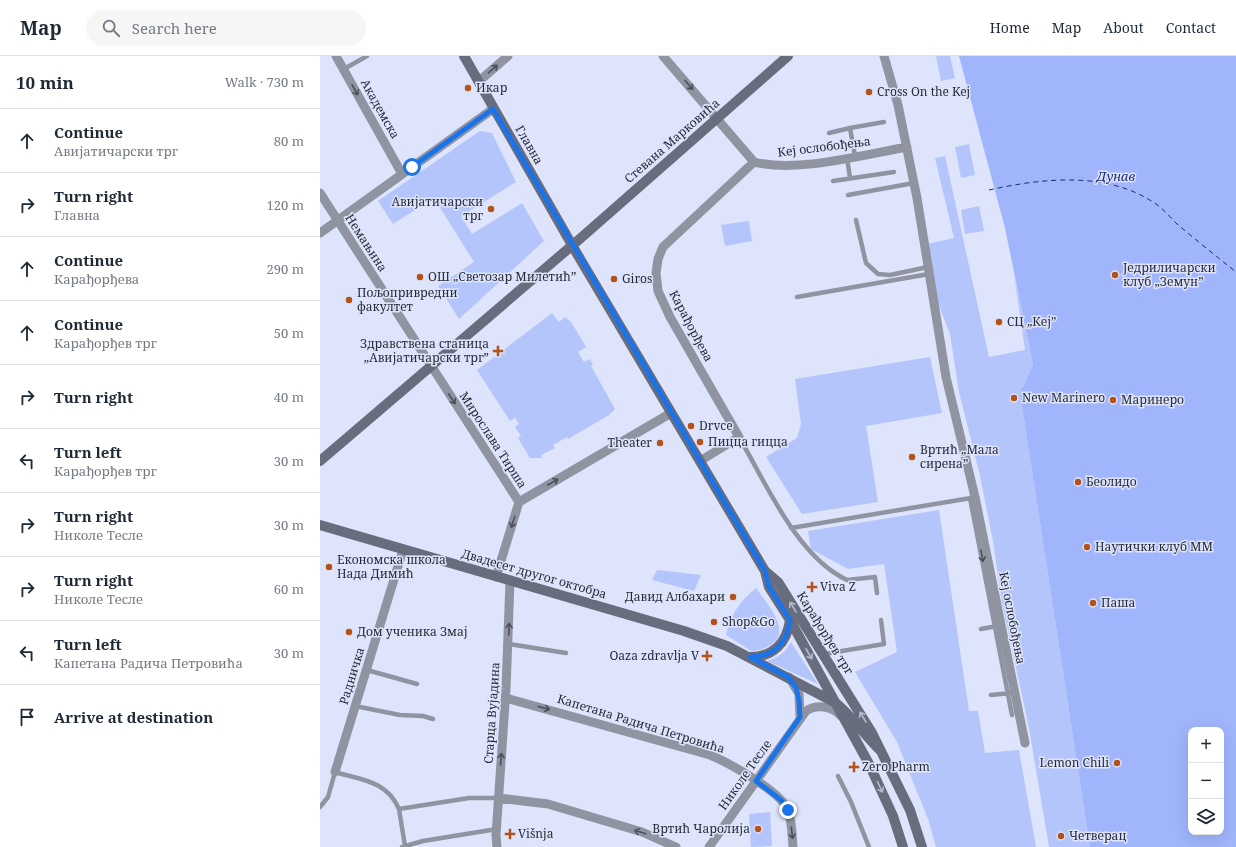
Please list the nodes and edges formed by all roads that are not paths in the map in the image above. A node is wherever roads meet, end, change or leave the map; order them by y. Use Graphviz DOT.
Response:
graph roads {
  1 [pos="336,56"];
  2 [pos="367,56"];
  3 [pos="464,56"];
  4 [pos="508,56"];
  5 [pos="663,56"];
  6 [pos="788,56"];
  7 [pos="884,56"];
  8 [pos="344,70"];
  9 [pos="478,82"];
  10 [pos="493,109"];
  11 [pos="717,118"];
  12 [pos="884,122"];
  13 [pos="850,128"];
  14 [pos="829,133"];
  15 [pos="907,147"];
  16 [pos="851,157"];
  17 [pos="754,162"];
  18 [pos="894,172"];
  19 [pos="402,174"];
  20 [pos="850,178"];
  21 [pos="833,181"];
  22 [pos="914,182"];
  23 [pos="320,193"];
  24 [pos="848,195"];
  25 [pos="856,220"];
  26 [pos="338,221"];
  27 [pos="320,233"];
  28 [pos="572,245"];
  29 [pos="929,271"];
  30 [pos="637,281"];
  31 [pos="656,282"];
  32 [pos="797,297"];
  33 [pos="430,366"];
  34 [pos="671,413"];
  35 [pos="740,437"];
  36 [pos="320,461"];
  37 [pos="700,461"];
  38 [pos="973,498"];
  39 [pos="519,502"];
  40 [pos="320,525"];
  41 [pos="791,528"];
  42 [pos="403,550"];
  43 [pos="765,571"];
  44 [pos="496,577"];
  45 [pos="510,581"];
  46 [pos="877,593"];
  47 [pos="790,620"];
  48 [pos="881,620"];
  49 [pos="998,626"];
  50 [pos="981,629"];
  51 [pos="509,644"];
  52 [pos="566,653"];
  53 [pos="822,654"];
  54 [pos="750,657"];
  55 [pos="367,670"];
  56 [pos="788,677"];
  57 [pos="417,684"];
  58 [pos="1012,693"];
  59 [pos="991,695"];
  60 [pos="506,698"];
  61 [pos="836,703"];
  62 [pos="356,706"];
  63 [pos="1012,715"];
  64 [pos="841,716"];
  65 [pos="800,717"];
  66 [pos="433,719"];
  67 [pos="1025,743"];
  68 [pos="881,751"];
  69 [pos="335,772"];
  70 [pos="838,776"];
  71 [pos="756,781"];
  72 [pos="499,798"];
  73 [pos="320,807"];
  74 [pos="399,809"];
  75 [pos="497,829"];
  76 [pos="405,846"];
  77 [pos="402,847"];
  78 [pos="497,847"];
  79 [pos="676,847"];
  80 [pos="709,847"];
  81 [pos="793,847"];
  82 [pos="869,847"];
  83 [pos="903,847"];
  84 [pos="922,847"];
  1 -- 8 [label="street, Академска"];
  2 -- 8 [label="lane"];
  3 -- 9 [label="main road, Главна"];
  9 -- 4 [label="street, one-way"];
  5 -- 11 [label="street, one-way"];
  6 -- 11 [label="main road, Стевана Марковића"];
  7 -- 15 [label="street, Кеј ослобођења"];
  8 -- 19 [label="street, Академска, one-way"];
  9 -- 10 [label="main road, Главна"];
  10 -- 19 [label="street"];
  10 -- 28 [label="main road, Главна"];
  11 -- 17 [label="street"];
  11 -- 28 [label="main road, Стевана Марковића"];
  12 -- 13 [label="lane"];
  13 -- 14 [label="lane"];
  13 -- 16 [label="lane"];
  15 -- 16 [label="street, Кеј ослобођења"];
  15 -- 22 [label="street, Кеј ослобођења"];
  16 -- 17 [label="street, Кеј ослобођења"];
  16 -- 20 [label="lane"];
  17 -- 31 [label="street, Карађорђева"];
  18 -- 20 [label="lane"];
  19 -- 26 [label="street"];
  20 -- 21 [label="lane"];
  22 -- 24 [label="lane"];
  22 -- 29 [label="street, Кеј ослобођења"];
  23 -- 26 [label="street, Немањина"];
  25 -- 29 [label="lane"];
  26 -- 27 [label="street"];
  26 -- 33 [label="street, Немањина"];
  28 -- 33 [label="main road"];
  28 -- 34 [label="main road"];
  29 -- 32 [label="lane"];
  29 -- 38 [label="street, Кеј ослобођења"];
  30 -- 31 [label="lane"];
  31 -- 35 [label="street, Карађорђева"];
  33 -- 36 [label="main road"];
  33 -- 39 [label="street, Мирослава Тирша, one-way"];
  34 -- 37 [label="main road"];
  39 -- 34 [label="street, one-way"];
  35 -- 37 [label="street"];
  35 -- 41 [label="lane, Карађорђева"];
  37 -- 43 [label="main road"];
  38 -- 41 [label="lane"];
  38 -- 49 [label="street, Кеј ослобођења"];
  39 -- 44 [label="street, Мирослава Тирша, one-way"];
  40 -- 42 [label="main road, Двадесет другог октобра"];
  41 -- 46 [label="lane"];
  42 -- 44 [label="main road, Двадесет другог октобра"];
  42 -- 55 [label="street, Радничка"];
  43 -- 47 [label="main road, Карађорђев трг"];
  53 -- 43 [label="main road, Карађорђев трг, one-way"];
  44 -- 45 [label="main road, Двадесет другог октобра"];
  51 -- 45 [label="street, Старца Вујадина, one-way"];
  45 -- 54 [label="main road, Двадесет другог октобра"];
  47 -- 54 [label="main road"];
  47 -- 61 [label="main road, Карађорђев трг, one-way"];
  48 -- 53 [label="lane"];
  49 -- 50 [label="lane"];
  49 -- 58 [label="street, Кеј ослобођења"];
  51 -- 52 [label="lane"];
  51 -- 60 [label="street, Старца Вујадина"];
  68 -- 53 [label="main road, Карађорђев трг, one-way"];
  54 -- 56 [label="main road"];
  55 -- 57 [label="lane"];
  55 -- 62 [label="street, Радничка"];
  56 -- 61 [label="main road"];
  56 -- 65 [label="street"];
  58 -- 59 [label="lane"];
  58 -- 63 [label="lane"];
  58 -- 67 [label="street, Кеј ослобођења"];
  60 -- 71 [label="street, Капетана Радича Петровића, one-way"];
  72 -- 60 [label="street, Старца Вујадина, one-way"];
  61 -- 64 [label="main road, Карађорђев трг"];
  61 -- 68 [label="main road"];
  62 -- 66 [label="lane"];
  62 -- 69 [label="street, Радничка"];
  64 -- 65 [label="street, Николе Тесле"];
  64 -- 83 [label="main road, Карађорђев трг, one-way"];
  65 -- 71 [label="street, Николе Тесле"];
  68 -- 84 [label="main road, Карађорђев трг"];
  69 -- 73 [label="lane, Радничка"];
  69 -- 74 [label="lane"];
  70 -- 82 [label="lane"];
  71 -- 80 [label="street, Николе Тесле"];
  71 -- 81 [label="street, Капетана Радича Петровића, one-way"];
  72 -- 74 [label="lane"];
  72 -- 75 [label="street, Старца Вујадина"];
  79 -- 72 [label="street, one-way"];
  74 -- 76 [label="lane"];
  75 -- 76 [label="lane"];
  75 -- 78 [label="street, Старца Вујадина"];
  76 -- 77 [label="lane"];
}
